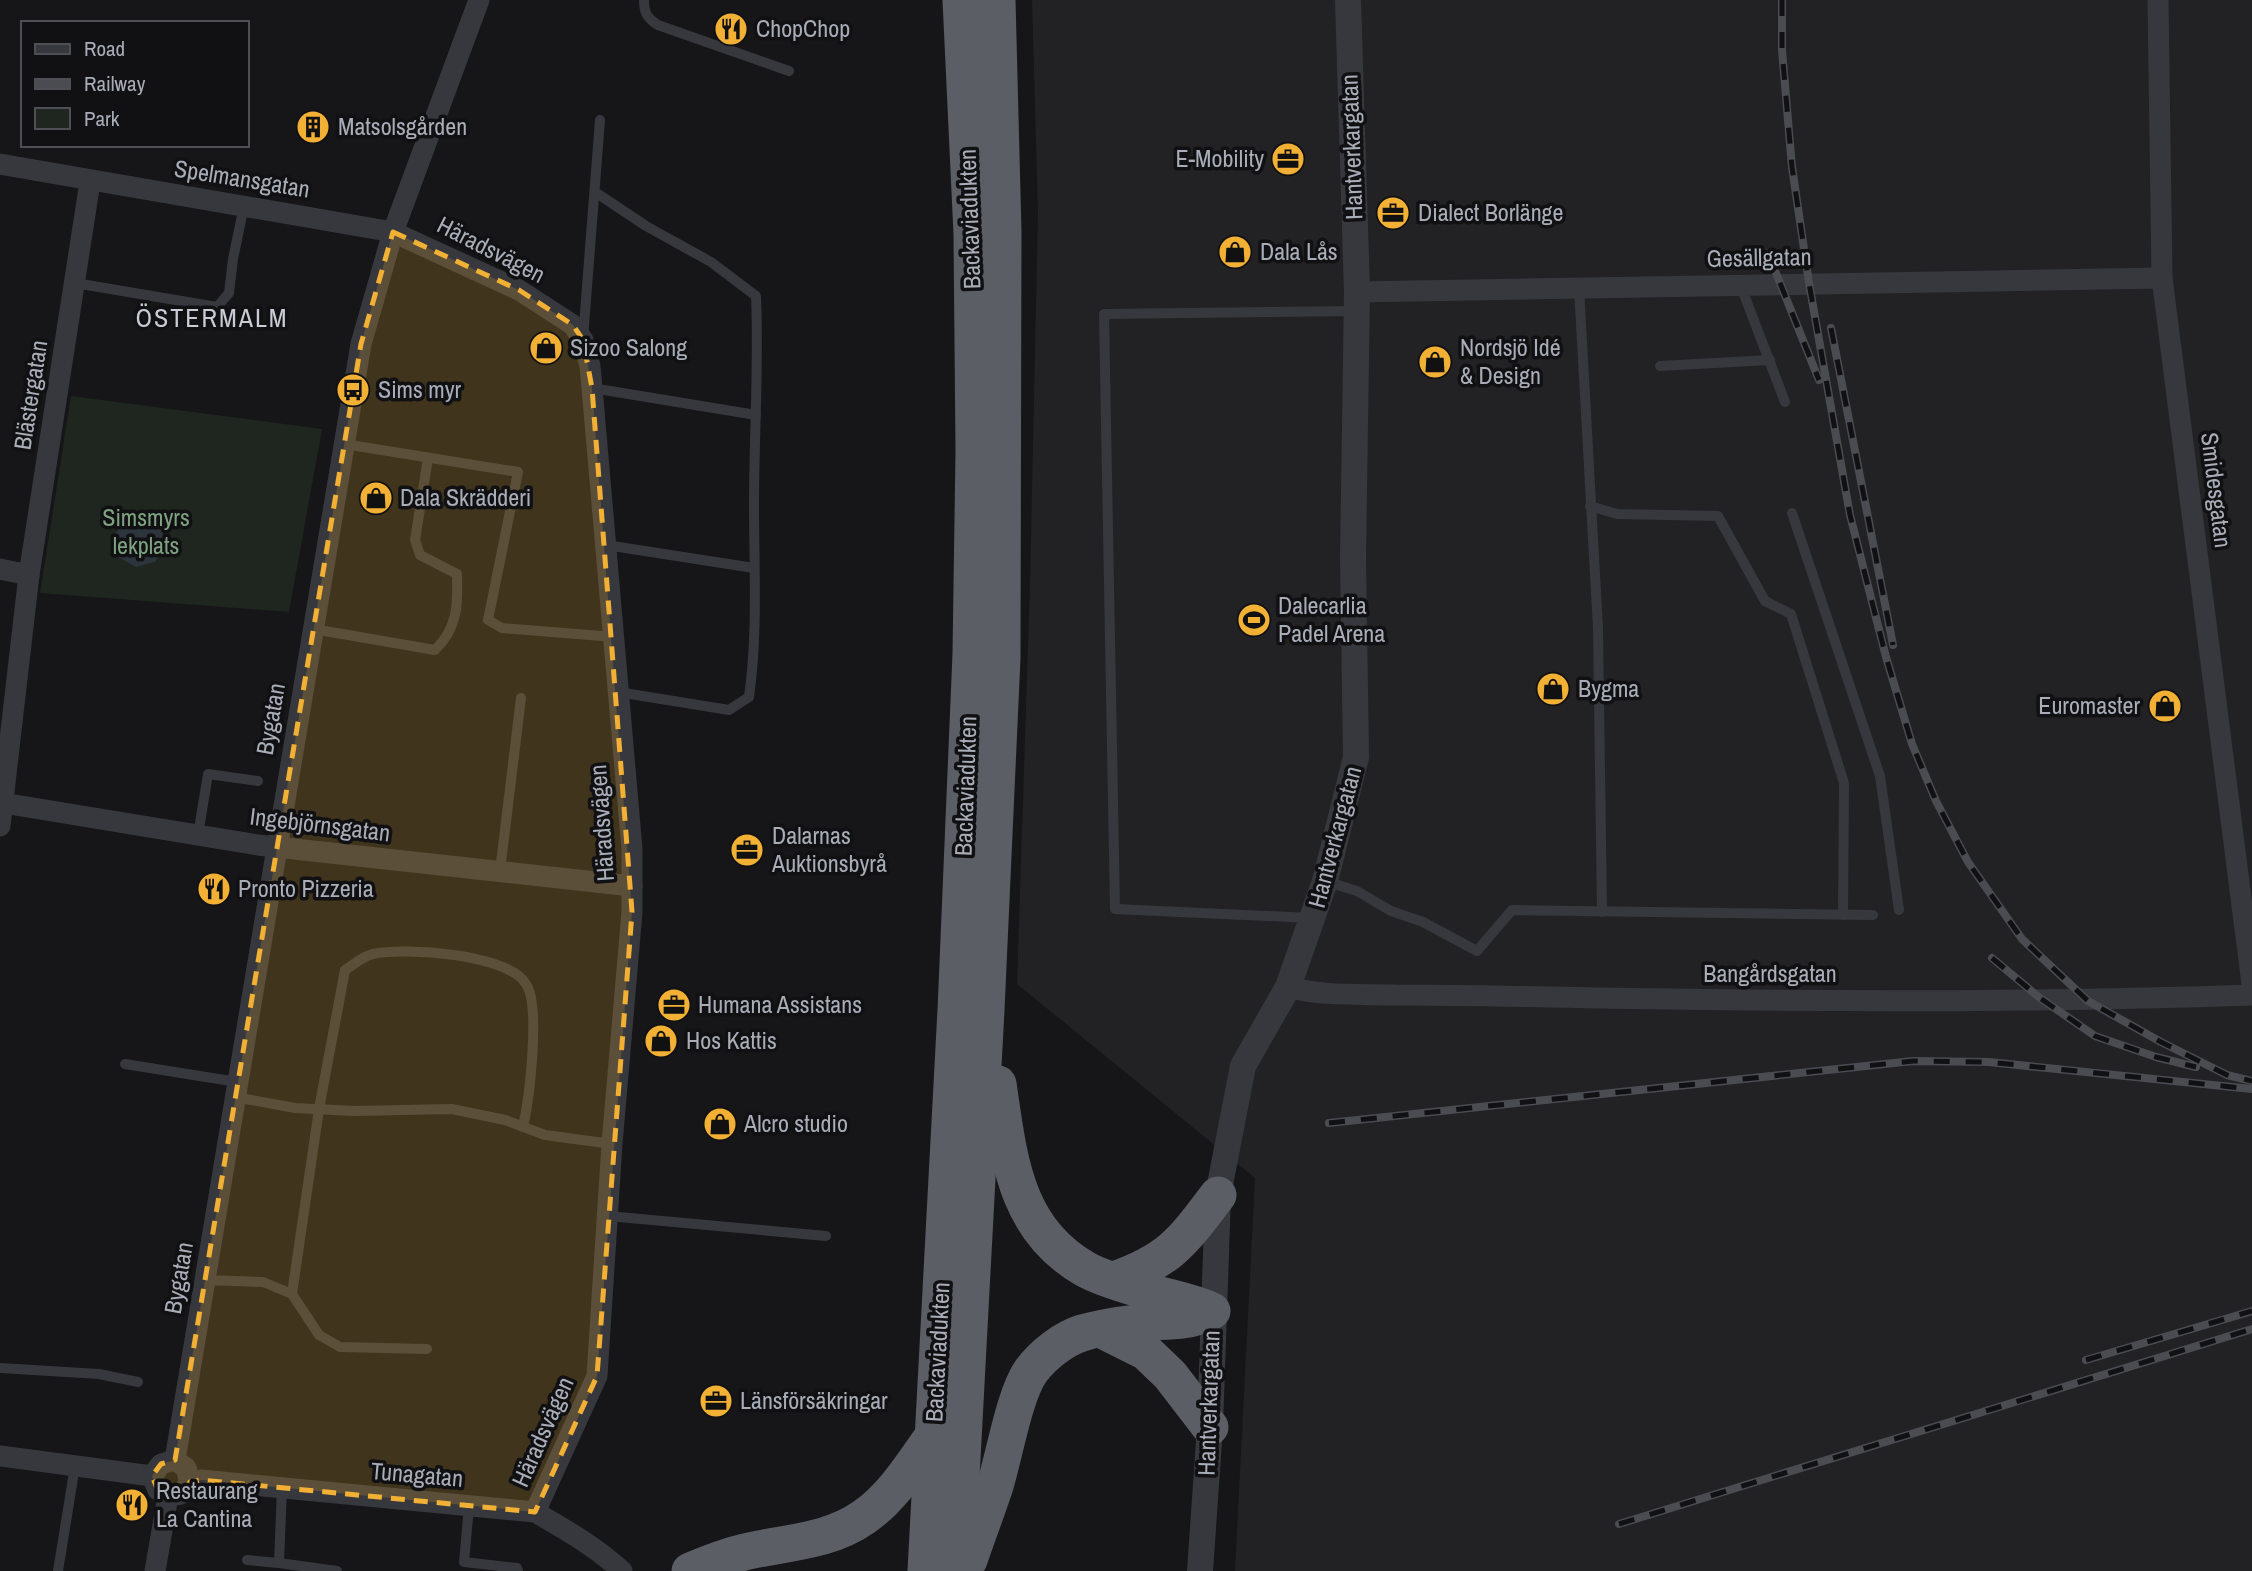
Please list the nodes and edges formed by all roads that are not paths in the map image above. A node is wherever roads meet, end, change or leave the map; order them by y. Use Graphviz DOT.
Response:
graph roads {
  1 [pos="479,0"];
  2 [pos="644,0"];
  3 [pos="961,0"];
  4 [pos="997,0"];
  5 [pos="1348,0"];
  6 [pos="2158,0"];
  7 [pos="789,71"];
  8 [pos="600,120"];
  9 [pos="0,164"];
  10 [pos="90,181"];
  11 [pos="594,192"];
  12 [pos="244,206"];
  13 [pos="393,232"];
  14 [pos="2162,278"];
  15 [pos="75,283"];
  16 [pos="1740,284"];
  17 [pos="1579,288"];
  18 [pos="1356,301"];
  19 [pos="583,340"];
  20 [pos="1770,360"];
  21 [pos="1660,366"];
  22 [pos="592,388"];
  23 [pos="1785,402"];
  24 [pos="756,415"];
  25 [pos="344,444"];
  26 [pos="428,458"];
  27 [pos="1590,506"];
  28 [pos="1792,513"];
  29 [pos="606,545"];
  30 [pos="754,568"];
  31 [pos="0,569"];
  32 [pos="29,575"];
  33 [pos="313,629"];
  34 [pos="614,636"];
  35 [pos="618,692"];
  36 [pos="521,698"];
  37 [pos="258,780"];
  38 [pos="3,803"];
  39 [pos="0,826"];
  40 [pos="198,835"];
  41 [pos="278,847"];
  42 [pos="500,871"];
  43 [pos="1325,881"];
  44 [pos="632,886"];
  45 [pos="1899,910"];
  46 [pos="1602,912"];
  47 [pos="1843,915"];
  48 [pos="1873,915"];
  49 [pos="1313,918"];
  50 [pos="2252,984"];
  51 [pos="1288,987"];
  52 [pos="2252,995"];
  53 [pos="986,1010"];
  54 [pos="125,1064"];
  55 [pos="236,1089"];
  56 [pos="319,1109"];
  57 [pos="523,1127"];
  58 [pos="612,1143"];
  59 [pos="1218,1195"];
  60 [pos="608,1216"];
  61 [pos="826,1236"];
  62 [pos="205,1280"];
  63 [pos="1114,1280"];
  64 [pos="292,1294"];
  65 [pos="1212,1311"];
  66 [pos="1100,1329"];
  67 [pos="427,1349"];
  68 [pos="0,1368"];
  69 [pos="138,1382"];
  70 [pos="1210,1427"];
  71 [pos="933,1436"];
  72 [pos="0,1457"];
  73 [pos="175,1461"];
  74 [pos="75,1466"];
  75 [pos="152,1476"];
  76 [pos="190,1482"];
  77 [pos="282,1488"];
  78 [pos="168,1496"];
  79 [pos="468,1506"];
  80 [pos="535,1512"];
  81 [pos="247,1560"];
  82 [pos="279,1563"];
  83 [pos="461,1566"];
  84 [pos="58,1571"];
  85 [pos="155,1571"];
  86 [pos="337,1571"];
  87 [pos="518,1571"];
  88 [pos="622,1571"];
  89 [pos="690,1571"];
  90 [pos="926,1571"];
  91 [pos="956,1571"];
  92 [pos="965,1571"];
  93 [pos="1200,1571"];
  1 -- 13 [label="street, Bygatan"];
  2 -- 7 [label="lane"];
  3 -- 71 [label="highway, Backaviadukten"];
  4 -- 53 [label="highway, Backaviadukten"];
  5 -- 18 [label="street, Hantverkargatan"];
  6 -- 14 [label="street, Smidesgatan"];
  8 -- 11 [label="lane"];
  9 -- 10 [label="street, Spelmansgatan"];
  10 -- 12 [label="street, Spelmansgatan"];
  10 -- 15 [label="street, Blästergatan"];
  11 -- 19 [label="lane"];
  11 -- 24 [label="lane"];
  12 -- 13 [label="street, Spelmansgatan"];
  12 -- 15 [label="lane"];
  13 -- 19 [label="street, Häradsvägen"];
  13 -- 25 [label="street, Bygatan"];
  14 -- 16 [label="street, Gesällgatan"];
  14 -- 50 [label="street, Smidesgatan"];
  15 -- 32 [label="street, Blästergatan"];
  16 -- 17 [label="street, Gesällgatan"];
  16 -- 20 [label="lane"];
  17 -- 18 [label="street, Gesällgatan"];
  17 -- 27 [label="lane"];
  18 -- 43 [label="street, Hantverkargatan"];
  18 -- 49 [label="lane"];
  19 -- 22 [label="street, Häradsvägen"];
  20 -- 21 [label="lane"];
  20 -- 23 [label="lane"];
  22 -- 24 [label="lane"];
  22 -- 29 [label="street, Häradsvägen"];
  24 -- 30 [label="lane"];
  25 -- 26 [label="lane"];
  25 -- 33 [label="street, Bygatan"];
  26 -- 33 [label="lane"];
  26 -- 34 [label="lane"];
  27 -- 46 [label="lane"];
  27 -- 47 [label="lane"];
  28 -- 45 [label="lane"];
  29 -- 30 [label="lane"];
  29 -- 34 [label="street, Häradsvägen"];
  30 -- 35 [label="lane"];
  31 -- 32 [label="street"];
  32 -- 38 [label="street, Blästergatan"];
  33 -- 41 [label="street, Bygatan"];
  34 -- 35 [label="street, Häradsvägen"];
  35 -- 44 [label="street, Häradsvägen"];
  36 -- 42 [label="lane"];
  37 -- 40 [label="lane"];
  38 -- 39 [label="street, Blästergatan"];
  38 -- 40 [label="street, Ingebjörnsgatan"];
  40 -- 41 [label="street, Ingebjörnsgatan"];
  41 -- 42 [label="street, Ingebjörnsgatan"];
  41 -- 55 [label="street, Bygatan"];
  42 -- 44 [label="street, Ingebjörnsgatan"];
  43 -- 46 [label="lane"];
  43 -- 49 [label="street, Hantverkargatan"];
  44 -- 58 [label="street, Häradsvägen"];
  46 -- 47 [label="lane"];
  47 -- 48 [label="lane"];
  49 -- 51 [label="street, Hantverkargatan"];
  51 -- 52 [label="street, Bangårdsgatan"];
  51 -- 59 [label="street, Hantverkargatan"];
  53 -- 63 [label="highway"];
  53 -- 91 [label="highway, Backaviadukten"];
  54 -- 55 [label="lane"];
  55 -- 56 [label="lane"];
  55 -- 62 [label="street, Bygatan"];
  56 -- 57 [label="lane"];
  56 -- 57 [label="lane"];
  56 -- 64 [label="lane"];
  57 -- 58 [label="lane"];
  58 -- 60 [label="street, Häradsvägen"];
  59 -- 63 [label="highway"];
  59 -- 65 [label="street, Hantverkargatan"];
  60 -- 61 [label="lane"];
  60 -- 80 [label="street, Häradsvägen"];
  62 -- 64 [label="lane"];
  62 -- 73 [label="street, Bygatan"];
  63 -- 65 [label="highway"];
  64 -- 67 [label="lane"];
  65 -- 66 [label="highway"];
  65 -- 70 [label="street, Hantverkargatan"];
  66 -- 70 [label="highway"];
  66 -- 92 [label="highway"];
  68 -- 69 [label="lane"];
  70 -- 93 [label="street, Hantverkargatan"];
  71 -- 89 [label="highway"];
  71 -- 90 [label="highway, Backaviadukten"];
  72 -- 74 [label="street"];
  73 -- 75 [label="street"];
  73 -- 76 [label="street"];
  74 -- 75 [label="street"];
  74 -- 84 [label="lane"];
  75 -- 78 [label="street"];
  76 -- 77 [label="street, Tunagatan"];
  76 -- 78 [label="street"];
  77 -- 79 [label="street, Tunagatan"];
  77 -- 82 [label="lane"];
  78 -- 85 [label="street"];
  79 -- 80 [label="street, Tunagatan"];
  79 -- 83 [label="lane"];
  80 -- 88 [label="street, Tunagatan"];
  81 -- 82 [label="lane"];
  82 -- 86 [label="lane"];
  83 -- 87 [label="lane"];
}
